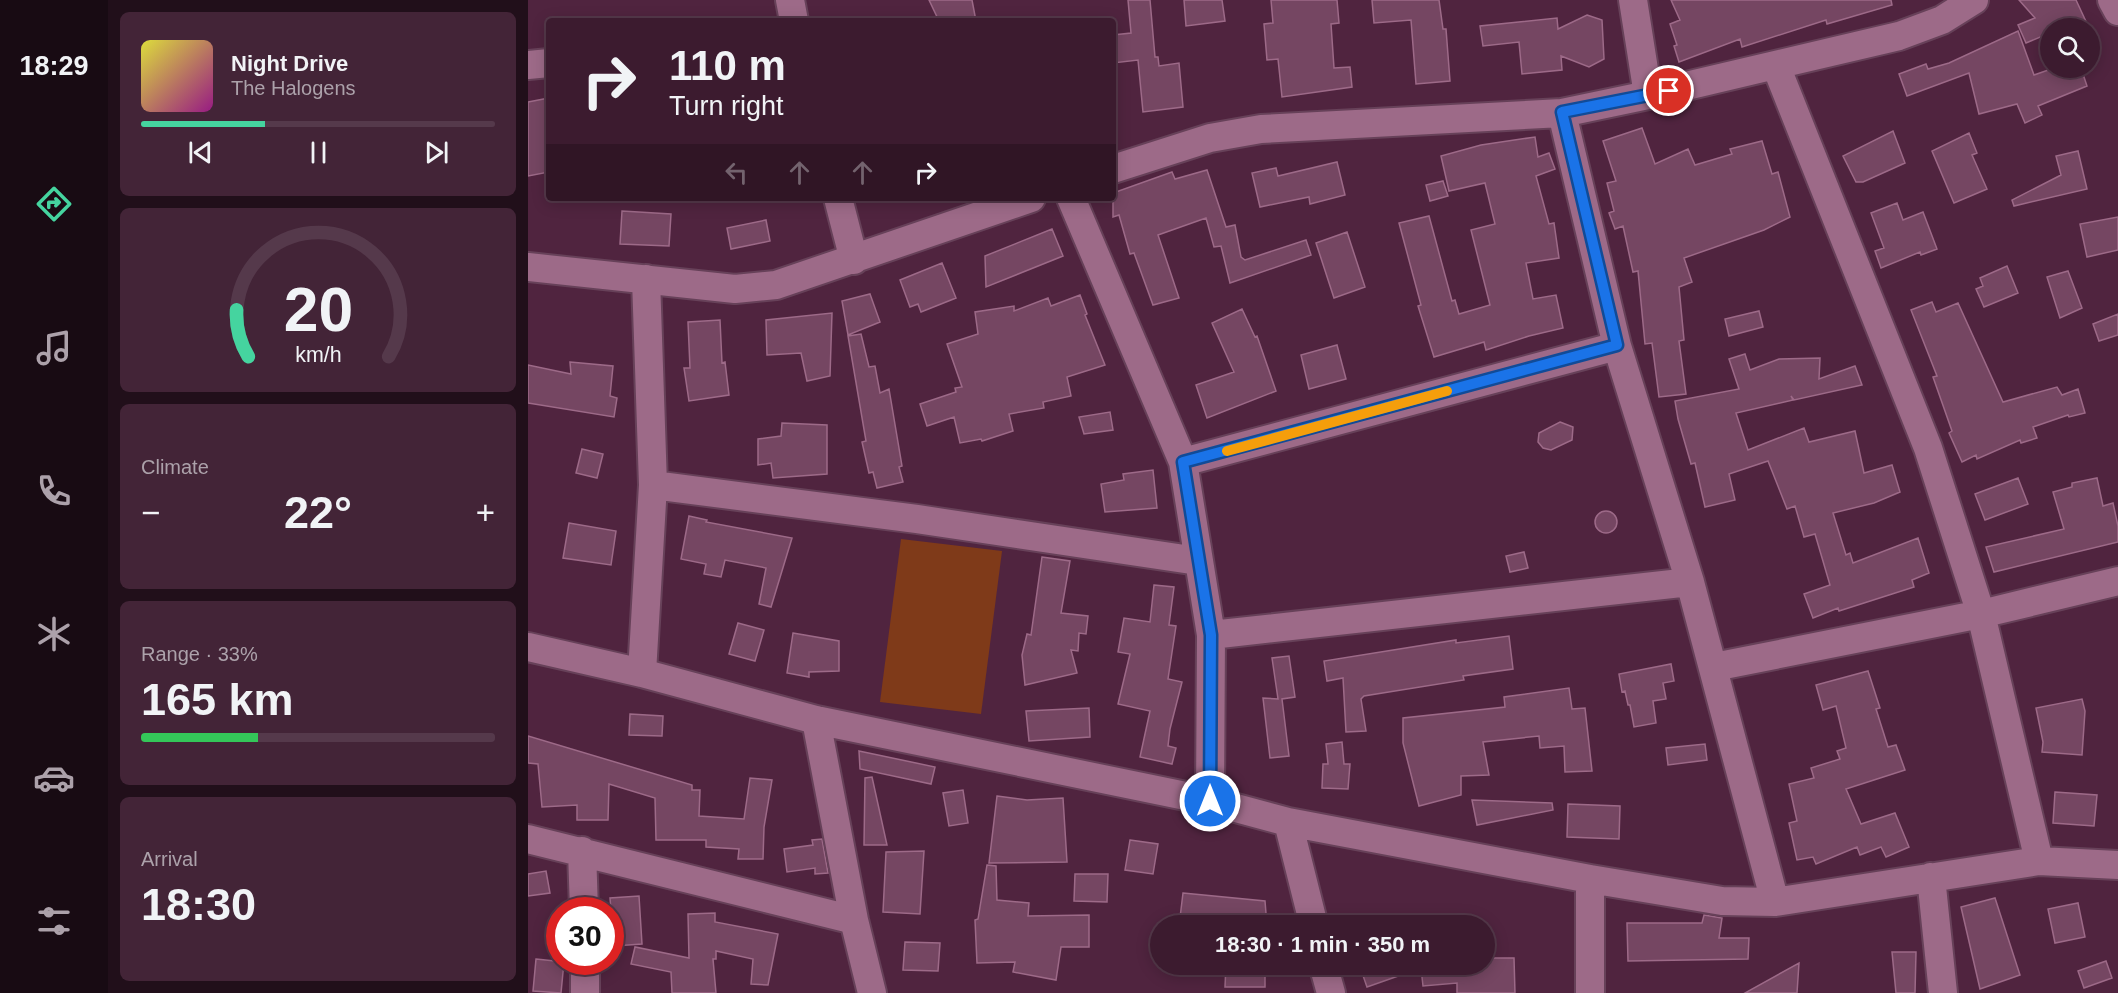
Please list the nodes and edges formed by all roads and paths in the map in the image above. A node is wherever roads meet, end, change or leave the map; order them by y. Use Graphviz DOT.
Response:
graph roads {
  1 [pos="790,0"];
  2 [pos="1633,0"];
  3 [pos="2112,0"];
  4 [pos="1971,1"];
  5 [pos="2118,11"];
  6 [pos="793,18"];
  7 [pos="546,63"];
  8 [pos="528,65"];
  9 [pos="1776,66"];
  10 [pos="1648,95"];
  11 [pos="1562,112"];
  12 [pos="1116,168"];
  13 [pos="839,201"];
  14 [pos="1022,201"];
  15 [pos="1072,201"];
  16 [pos="854,260"];
  17 [pos="528,267"];
  18 [pos="646,279"];
  19 [pos="1617,345"];
  20 [pos="1183,462"];
  21 [pos="652,485"];
  22 [pos="1198,561"];
  23 [pos="2118,581"];
  24 [pos="1690,582"];
  25 [pos="1981,614"];
  26 [pos="1211,635"];
  27 [pos="528,647"];
  28 [pos="1714,668"];
  29 [pos="642,673"];
  30 [pos="816,720"];
  31 [pos="1210,801"];
  32 [pos="1288,822"];
  33 [pos="528,839"];
  34 [pos="582,851"];
  35 [pos="2039,861"];
  36 [pos="2118,865"];
  37 [pos="1931,877"];
  38 [pos="1590,879"];
  39 [pos="584,897"];
  40 [pos="1775,902"];
  41 [pos="1311,915"];
  42 [pos="854,920"];
  43 [pos="585,975"];
  44 [pos="1326,975"];
  45 [pos="585,993"];
  46 [pos="872,993"];
  47 [pos="1330,993"];
  48 [pos="1590,993"];
  49 [pos="1943,993"];
  1 -- 6 [label="street"];
  2 -- 10 [label="street"];
  3 -- 5 [label="street"];
  4 -- 9 [label="street"];
  7 -- 8 [label="street"];
  9 -- 10 [label="street"];
  9 -- 25 [label="street"];
  10 -- 11 [label="street"];
  11 -- 12 [label="street"];
  11 -- 19 [label="street"];
  13 -- 16 [label="street"];
  14 -- 16 [label="street"];
  15 -- 20 [label="street"];
  16 -- 18 [label="street"];
  17 -- 18 [label="street"];
  18 -- 21 [label="street"];
  19 -- 20 [label="street"];
  19 -- 24 [label="street"];
  20 -- 22 [label="street"];
  21 -- 22 [label="street"];
  21 -- 29 [label="street"];
  22 -- 26 [label="street"];
  23 -- 25 [label="street"];
  24 -- 26 [label="street"];
  24 -- 28 [label="street"];
  25 -- 28 [label="street"];
  25 -- 35 [label="street"];
  26 -- 31 [label="street"];
  27 -- 29 [label="street"];
  28 -- 40 [label="street"];
  29 -- 30 [label="street"];
  30 -- 31 [label="street"];
  30 -- 42 [label="street"];
  31 -- 32 [label="street"];
  32 -- 38 [label="street"];
  32 -- 41 [label="street"];
  33 -- 34 [label="street"];
  34 -- 39 [label="street"];
  34 -- 42 [label="street"];
  35 -- 36 [label="street"];
  35 -- 37 [label="street"];
  37 -- 40 [label="street"];
  37 -- 49 [label="street"];
  38 -- 40 [label="street"];
  38 -- 48 [label="street"];
  42 -- 46 [label="street"];
  43 -- 45 [label="street"];
  44 -- 47 [label="street"];
}
